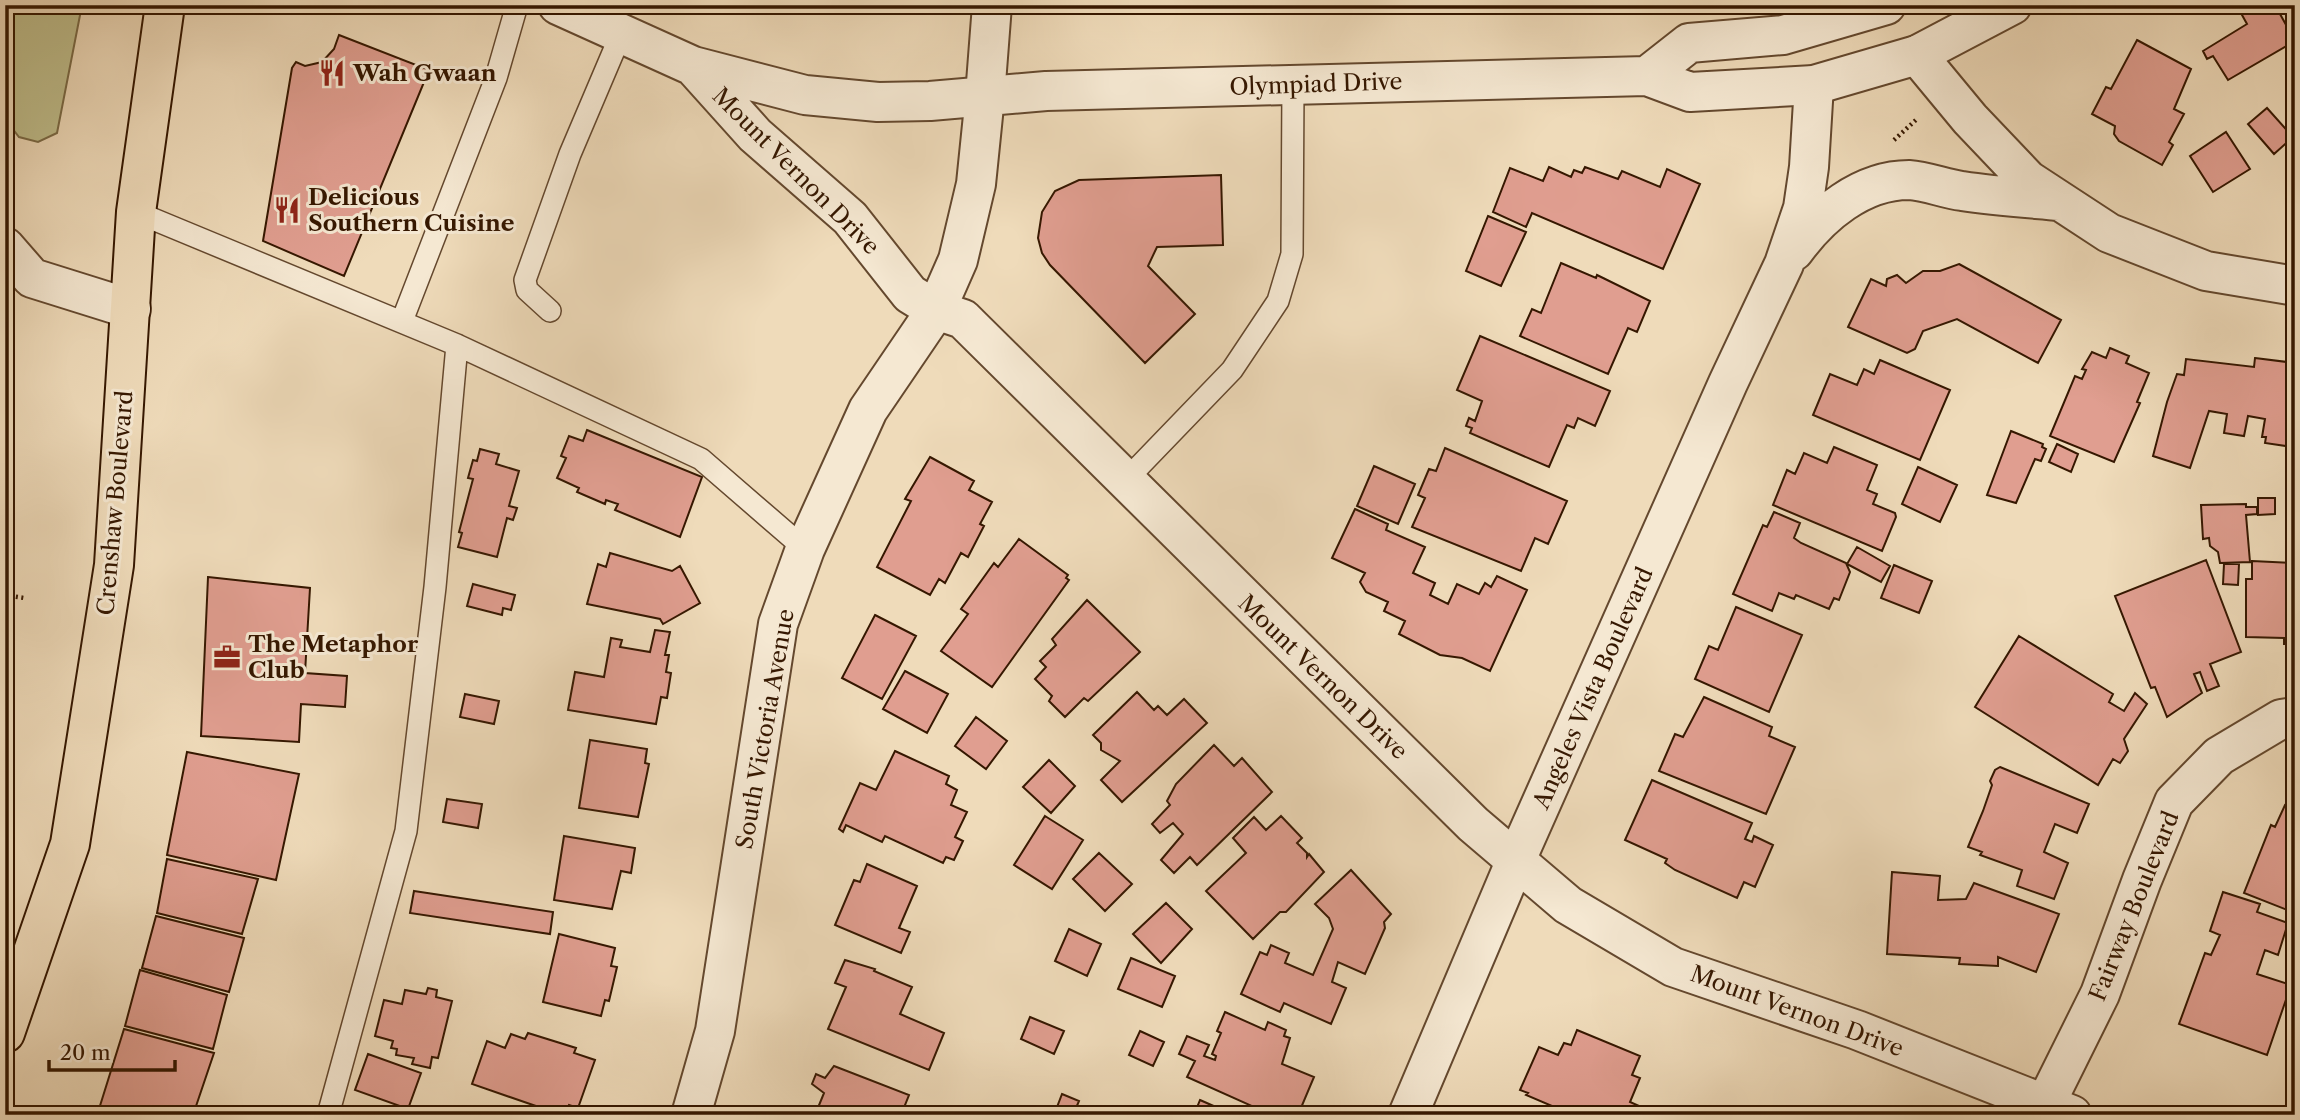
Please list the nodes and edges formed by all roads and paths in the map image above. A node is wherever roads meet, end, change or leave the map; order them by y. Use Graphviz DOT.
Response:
graph roads {
  1 [pos="165,5"];
  2 [pos="517,5"];
  3 [pos="558,5"];
  4 [pos="992,5"];
  5 [pos="1886,5"];
  6 [pos="2012,5"];
  7 [pos="621,34"];
  8 [pos="1917,55"];
  9 [pos="693,66"];
  10 [pos="1647,76"];
  11 [pos="1293,85"];
  12 [pos="1814,85"];
  13 [pos="985,96"];
  14 [pos="2060,201"];
  15 [pos="136,212"];
  16 [pos="5,247"];
  17 [pos="1784,264"];
  18 [pos="2295,286"];
  19 [pos="131,309"];
  20 [pos="936,310"];
  21 [pos="550,311"];
  22 [pos="402,321"];
  23 [pos="457,345"];
  24 [pos="1124,482"];
  25 [pos="805,549"];
  26 [pos="5,596"];
  27 [pos="24,598"];
  28 [pos="2295,717"];
  29 [pos="1516,860"];
  30 [pos="5,1032"];
  31 [pos="2052,1112"];
  32 [pos="328,1115"];
  33 [pos="691,1115"];
  34 [pos="1408,1115"];
  1 -- 15 [label="main road, Crenshaw Boulevard"];
  2 -- 22 [label="lane"];
  3 -- 7 [label="street"];
  4 -- 13 [label="street, South Victoria Avenue"];
  5 -- 8 [label="street"];
  5 -- 10 [label="street"];
  6 -- 8 [label="street"];
  7 -- 9 [label="street"];
  7 -- 21 [label="lane"];
  8 -- 12 [label="street, Olympiad Drive"];
  8 -- 14 [label="street"];
  9 -- 13 [label="street, Olympiad Drive"];
  9 -- 20 [label="street, Mount Vernon Drive"];
  10 -- 11 [label="street, Olympiad Drive"];
  10 -- 12 [label="street, Olympiad Drive"];
  11 -- 13 [label="street, Olympiad Drive"];
  11 -- 24 [label="lane"];
  12 -- 17 [label="street, Angeles Vista Boulevard"];
  13 -- 20 [label="street, South Victoria Avenue"];
  14 -- 17 [label="street, Angeles Vista Boulevard"];
  14 -- 18 [label="street"];
  15 -- 19 [label="main road, Crenshaw Boulevard"];
  15 -- 22 [label="lane"];
  16 -- 19 [label="street"];
  17 -- 29 [label="street, Angeles Vista Boulevard"];
  19 -- 30 [label="main road, Crenshaw Boulevard"];
  20 -- 24 [label="street, Mount Vernon Drive"];
  20 -- 25 [label="street, South Victoria Avenue"];
  22 -- 23 [label="lane"];
  23 -- 25 [label="lane"];
  23 -- 32 [label="lane"];
  24 -- 29 [label="street, Mount Vernon Drive"];
  25 -- 33 [label="street, South Victoria Avenue"];
  26 -- 27 [label="path"];
  28 -- 31 [label="street, Fairway Boulevard"];
  29 -- 31 [label="street, Mount Vernon Drive"];
  29 -- 34 [label="street, Angeles Vista Boulevard"];
}
